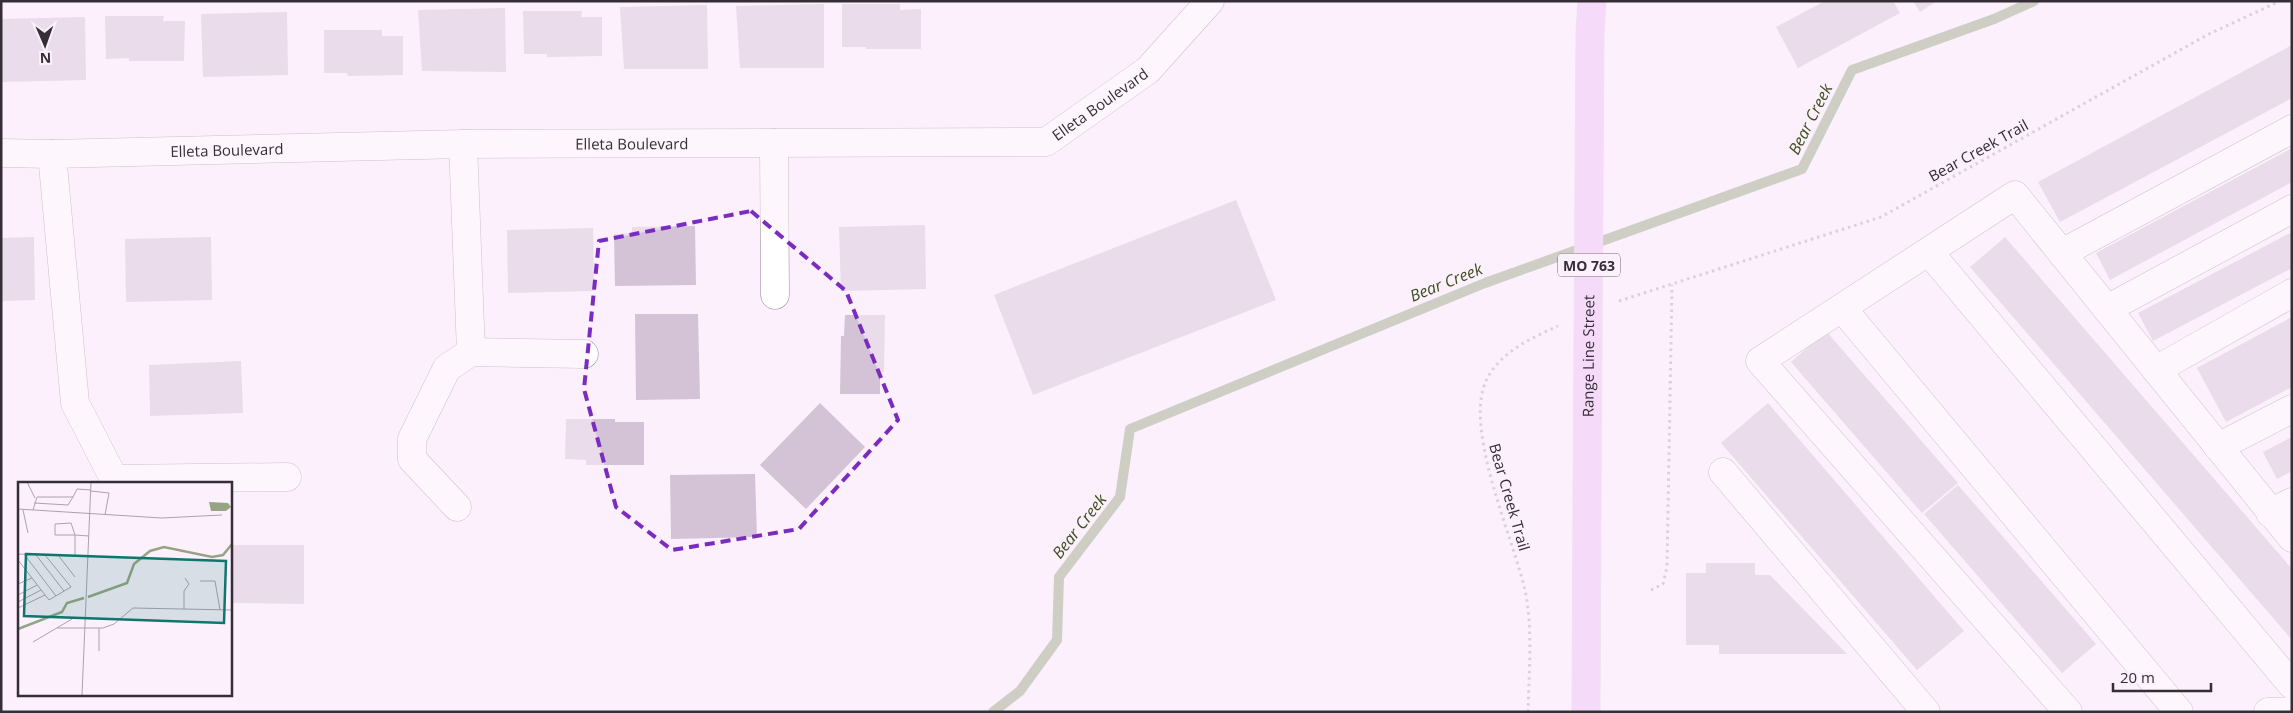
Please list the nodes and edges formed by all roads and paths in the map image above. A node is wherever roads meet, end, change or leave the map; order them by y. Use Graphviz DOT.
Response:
graph roads {
  1 [pos="1210,1"];
  2 [pos="1592,1"];
  3 [pos="2280,1"];
  4 [pos="2292,129"];
  5 [pos="774,143"];
  6 [pos="463,144"];
  7 [pos="1,153"];
  8 [pos="52,154"];
  9 [pos="2292,209"];
  10 [pos="1929,252"];
  11 [pos="2062,253"];
  12 [pos="1672,285"];
  13 [pos="2292,293"];
  14 [pos="775,295"];
  15 [pos="1613,303"];
  16 [pos="1842,308"];
  17 [pos="2107,309"];
  18 [pos="1558,326"];
  19 [pos="471,352"];
  20 [pos="584,354"];
  21 [pos="2156,370"];
  22 [pos="2292,409"];
  23 [pos="2218,447"];
  24 [pos="1723,472"];
  25 [pos="287,477"];
  26 [pos="456,507"];
  27 [pos="2281,507"];
  28 [pos="2292,538"];
  29 [pos="1651,590"];
  30 [pos="2292,685"];
  31 [pos="2292,711"];
  32 [pos="1528,712"];
  33 [pos="1586,712"];
  34 [pos="1926,712"];
  35 [pos="2068,712"];
  36 [pos="2179,712"];
  37 [pos="2268,712"];
  1 -- 5 [label="street, Elleta Boulevard"];
  2 -- 33 [label="main road, Range Line Street / MO 763, bridge"];
  3 -- 12 [label="path, Bear Creek Trail"];
  4 -- 11 [label="street"];
  5 -- 6 [label="street, Elleta Boulevard"];
  5 -- 14 [label="street"];
  6 -- 8 [label="street, Elleta Boulevard"];
  6 -- 19 [label="street"];
  7 -- 8 [label="street, Elleta Boulevard"];
  8 -- 25 [label="street"];
  9 -- 17 [label="street"];
  10 -- 11 [label="street"];
  10 -- 16 [label="street"];
  10 -- 30 [label="street"];
  11 -- 17 [label="street"];
  12 -- 15 [label="path, Bear Creek Trail"];
  12 -- 29 [label="path"];
  13 -- 21 [label="street"];
  16 -- 35 [label="street"];
  16 -- 36 [label="street"];
  17 -- 21 [label="street"];
  18 -- 32 [label="path, Bear Creek Trail"];
  19 -- 20 [label="street"];
  19 -- 26 [label="street"];
  21 -- 23 [label="street"];
  22 -- 23 [label="street"];
  23 -- 27 [label="street"];
  24 -- 34 [label="street"];
  27 -- 28 [label="street"];
  31 -- 37 [label="street"];
}
